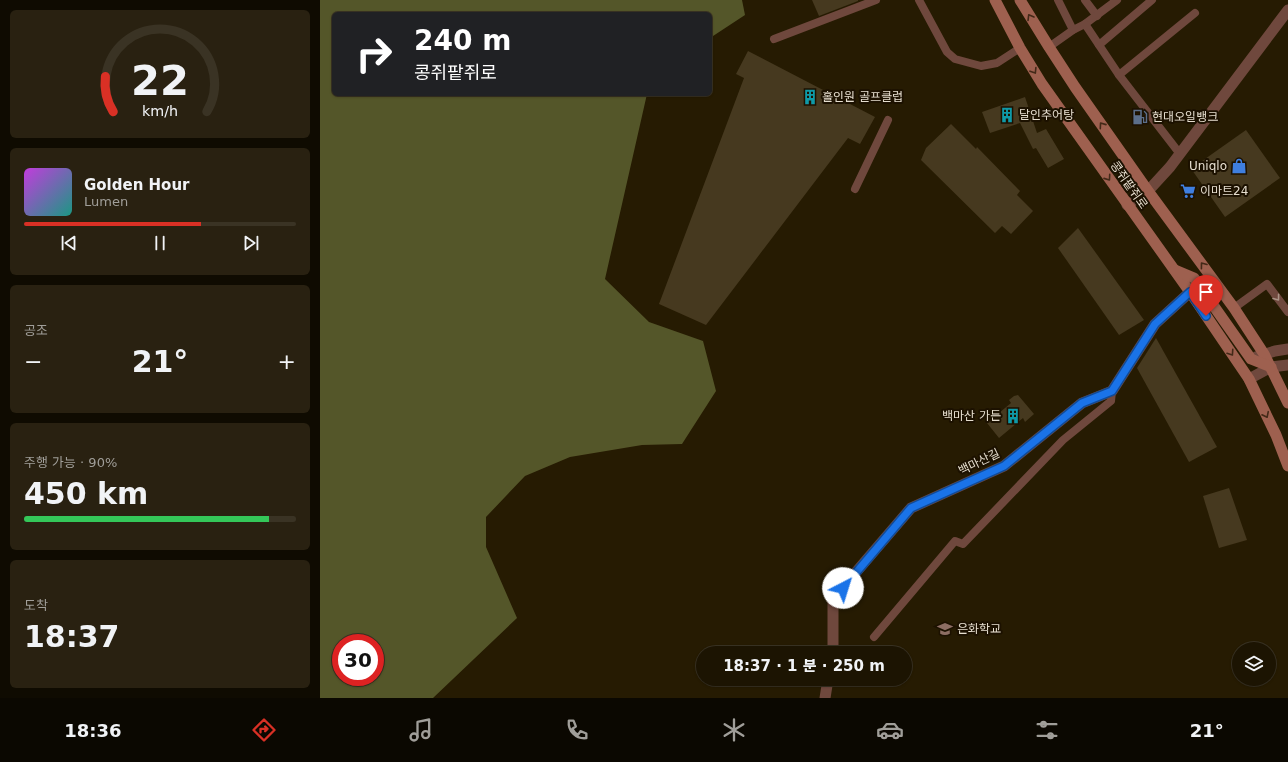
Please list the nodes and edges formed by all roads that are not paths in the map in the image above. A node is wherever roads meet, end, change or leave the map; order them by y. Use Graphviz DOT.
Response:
graph roads {
  1 [pos="876,0"];
  2 [pos="918,0"];
  3 [pos="995,0"];
  4 [pos="1020,0"];
  5 [pos="1058,0"];
  6 [pos="1085,0"];
  7 [pos="1117,0"];
  8 [pos="1152,0"];
  9 [pos="1288,10"];
  10 [pos="1196,13"];
  11 [pos="1097,16"];
  12 [pos="1085,24"];
  13 [pos="1073,30"];
  14 [pos="774,39"];
  15 [pos="1099,45"];
  16 [pos="1049,47"];
  17 [pos="1020,48"];
  18 [pos="1119,75"];
  19 [pos="888,120"];
  20 [pos="1180,154"];
  21 [pos="854,189"];
  22 [pos="1148,191"];
  23 [pos="1127,205"];
  24 [pos="1174,270"];
  25 [pos="1190,292"];
  26 [pos="1234,308"];
  27 [pos="1288,312"];
  28 [pos="1288,349"];
  29 [pos="1264,354"];
  30 [pos="1251,359"];
  31 [pos="1240,366"];
  32 [pos="1288,366"];
  33 [pos="1271,367"];
  34 [pos="1249,380"];
  35 [pos="1112,391"];
  36 [pos="1288,403"];
  37 [pos="1288,466"];
  38 [pos="874,637"];
  39 [pos="833,646"];
  40 [pos="827,686"];
  41 [pos="826,698"];
  1 -- 14 [label="lane"];
  2 -- 17 [label="lane"];
  3 -- 17 [label="main road, 콩쥐팥쥐로"];
  16 -- 4 [label="main road, 콩쥐팥쥐로, one-way"];
  5 -- 13 [label="lane"];
  6 -- 11 [label="lane"];
  7 -- 11 [label="lane"];
  8 -- 15 [label="lane"];
  9 -- 20 [label="street"];
  10 -- 18 [label="lane"];
  11 -- 12 [label="lane"];
  12 -- 13 [label="lane"];
  12 -- 15 [label="lane"];
  13 -- 16 [label="lane"];
  15 -- 18 [label="lane"];
  22 -- 16 [label="main road, 콩쥐팥쥐로, one-way"];
  17 -- 23 [label="main road, 콩쥐팥쥐로, one-way"];
  18 -- 20 [label="lane"];
  19 -- 21 [label="lane"];
  20 -- 22 [label="street"];
  22 -- 23 [label="street"];
  26 -- 22 [label="main road, 콩쥐팥쥐로, one-way"];
  23 -- 24 [label="main road, 콩쥐팥쥐로"];
  24 -- 25 [label="main road, 콩쥐팥쥐로"];
  24 -- 30 [label="main road"];
  25 -- 31 [label="main road, 콩쥐팥쥐로, one-way"];
  25 -- 35 [label="street"];
  26 -- 27 [label="lane, one-way"];
  26 -- 29 [label="main road, 콩쥐팥쥐로"];
  28 -- 29 [label="street"];
  29 -- 30 [label="street"];
  29 -- 33 [label="main road, 콩쥐팥쥐로"];
  30 -- 31 [label="street"];
  30 -- 33 [label="main road"];
  31 -- 34 [label="main road, 콩쥐팥쥐로"];
  32 -- 33 [label="street"];
  33 -- 34 [label="street"];
  33 -- 36 [label="main road, 콩쥐팥쥐로"];
  34 -- 37 [label="main road, 콩쥐팥쥐로, one-way"];
  35 -- 38 [label="lane"];
  35 -- 39 [label="street, 백마산길"];
  40 -- 41 [label="street"];
}
